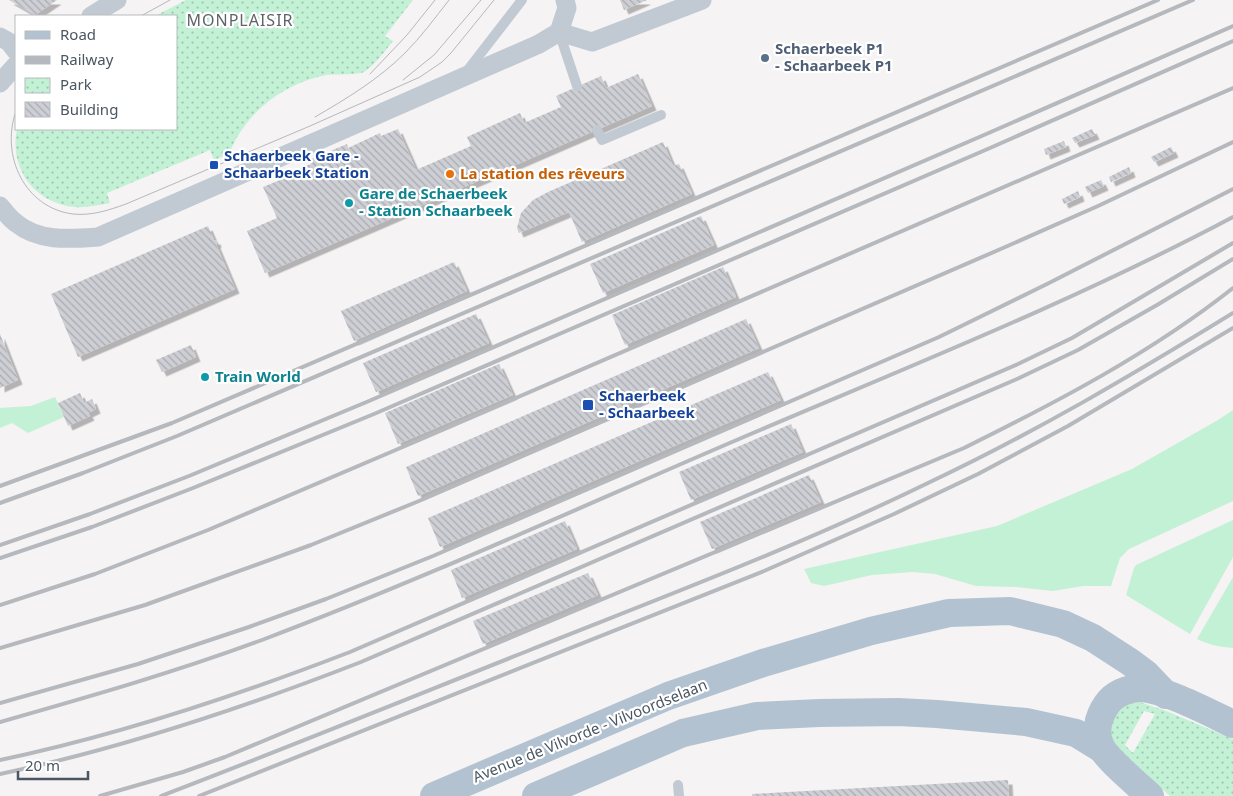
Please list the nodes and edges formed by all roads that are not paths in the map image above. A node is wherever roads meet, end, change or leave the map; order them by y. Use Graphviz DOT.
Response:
graph roads {
  1 [pos="117,0"];
  2 [pos="522,0"];
  3 [pos="566,0"];
  4 [pos="702,0"];
  5 [pos="93,15"];
  6 [pos="559,32"];
  7 [pos="0,37"];
  8 [pos="15,50"];
  9 [pos="15,66"];
  10 [pos="461,77"];
  11 [pos="0,84"];
  12 [pos="577,86"];
  13 [pos="661,115"];
  14 [pos="597,130"];
  15 [pos="0,206"];
  16 [pos="1166,695"];
  17 [pos="1233,705"];
  18 [pos="1198,708"];
  19 [pos="1233,724"];
  20 [pos="1102,749"];
  21 [pos="434,796"];
  22 [pos="536,796"];
  23 [pos="1150,796"];
  1 -- 5 [label="street"];
  2 -- 10 [label="lane"];
  3 -- 6 [label="street"];
  4 -- 6 [label="street"];
  6 -- 10 [label="street"];
  6 -- 12 [label="lane"];
  7 -- 8 [label="street"];
  9 -- 11 [label="street"];
  10 -- 15 [label="street"];
  13 -- 14 [label="lane"];
  16 -- 18 [label="main road"];
  16 -- 20 [label="main road"];
  16 -- 21 [label="main road, Avenue de Vilvorde - Vilvoordselaan"];
  17 -- 18 [label="main road"];
  18 -- 19 [label="main road"];
  20 -- 22 [label="main road"];
  20 -- 23 [label="main road"];
}
